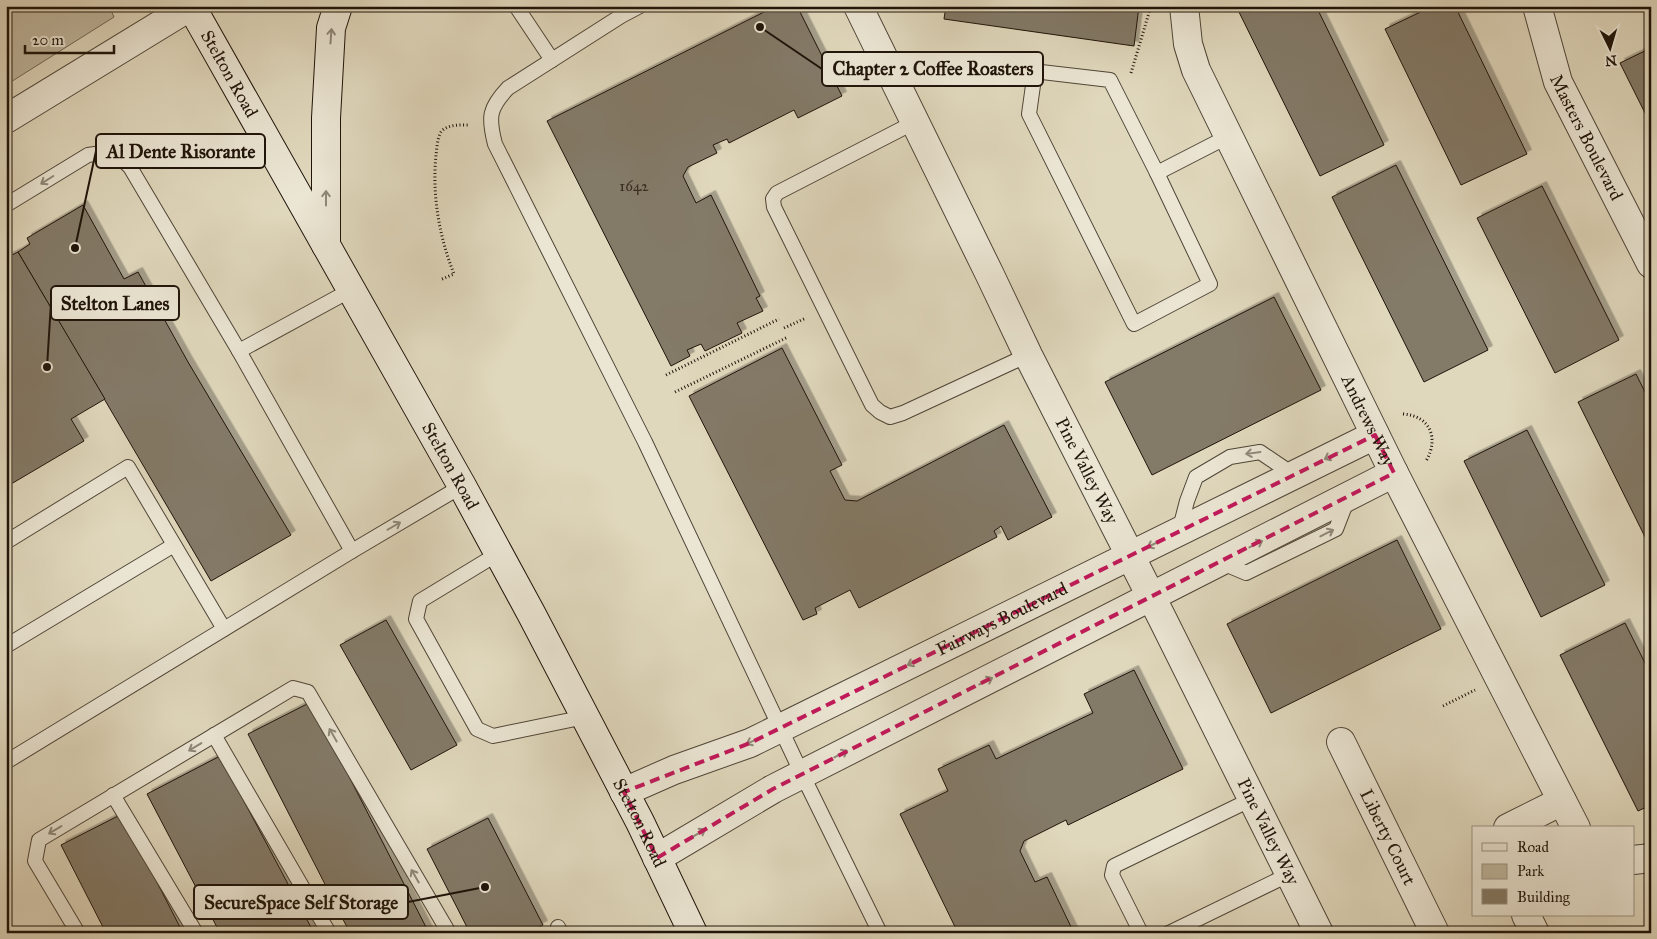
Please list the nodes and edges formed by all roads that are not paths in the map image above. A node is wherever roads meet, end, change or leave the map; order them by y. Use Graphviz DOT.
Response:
graph roads {
  1 [pos="191,6"];
  2 [pos="338,6"];
  3 [pos="516,6"];
  4 [pos="640,6"];
  5 [pos="858,6"];
  6 [pos="1184,6"];
  7 [pos="1537,6"];
  8 [pos="552,60"];
  9 [pos="965,63"];
  10 [pos="1035,71"];
  11 [pos="6,119"];
  12 [pos="915,122"];
  13 [pos="1229,136"];
  14 [pos="1157,173"];
  15 [pos="6,206"];
  16 [pos="326,247"];
  17 [pos="1651,264"];
  18 [pos="351,290"];
  19 [pos="239,351"];
  20 [pos="1028,355"];
  21 [pos="1375,434"];
  22 [pos="1394,473"];
  23 [pos="1294,475"];
  24 [pos="462,486"];
  25 [pos="1179,532"];
  26 [pos="6,542"];
  27 [pos="174,545"];
  28 [pos="352,551"];
  29 [pos="499,554"];
  30 [pos="1130,556"];
  31 [pos="1151,596"];
  32 [pos="224,629"];
  33 [pos="6,646"];
  34 [pos="585,717"];
  35 [pos="781,728"];
  36 [pos="214,735"];
  37 [pos="1341,742"];
  38 [pos="6,762"];
  39 [pos="802,774"];
  40 [pos="624,792"];
  41 [pos="113,795"];
  42 [pos="1252,799"];
  43 [pos="1562,801"];
  44 [pos="1512,826"];
  45 [pos="1575,826"];
  46 [pos="657,858"];
  47 [pos="1651,858"];
  48 [pos="1634,860"];
  49 [pos="1290,874"];
  50 [pos="1526,916"];
  51 [pos="78,933"];
  52 [pos="196,933"];
  53 [pos="329,933"];
  54 [pos="449,933"];
  55 [pos="694,933"];
  56 [pos="880,933"];
  57 [pos="1141,933"];
  58 [pos="1170,933"];
  59 [pos="1319,933"];
  60 [pos="1435,933"];
  61 [pos="1535,933"];
  1 -- 11 [label="street"];
  1 -- 16 [label="street, Stelton Road"];
  16 -- 2 [label="street, one-way"];
  3 -- 8 [label="lane"];
  4 -- 8 [label="lane"];
  5 -- 12 [label="street, Pine Valley Way"];
  6 -- 13 [label="street, Andrews Way"];
  7 -- 17 [label="street, Masters Boulevard"];
  8 -- 35 [label="lane"];
  9 -- 10 [label="lane"];
  10 -- 14 [label="lane"];
  10 -- 14 [label="lane"];
  12 -- 20 [label="street, Pine Valley Way"];
  12 -- 20 [label="lane"];
  13 -- 14 [label="lane"];
  13 -- 21 [label="street, Andrews Way"];
  19 -- 15 [label="lane, one-way"];
  16 -- 18 [label="street, Stelton Road"];
  18 -- 19 [label="lane"];
  18 -- 24 [label="street, Stelton Road"];
  19 -- 28 [label="lane"];
  20 -- 30 [label="street, Pine Valley Way"];
  21 -- 22 [label="street, Andrews Way"];
  21 -- 23 [label="street, Fairways Boulevard, one-way"];
  31 -- 22 [label="street, one-way"];
  22 -- 43 [label="street, Andrews Way"];
  23 -- 25 [label="street, Fairways Boulevard"];
  23 -- 25 [label="lane, one-way"];
  28 -- 24 [label="lane, one-way"];
  24 -- 29 [label="street, Stelton Road"];
  25 -- 30 [label="street, Fairways Boulevard, one-way"];
  26 -- 27 [label="lane"];
  27 -- 32 [label="lane"];
  27 -- 33 [label="lane"];
  28 -- 32 [label="lane"];
  29 -- 34 [label="street, Stelton Road"];
  29 -- 34 [label="lane"];
  30 -- 31 [label="street, Pine Valley Way"];
  30 -- 35 [label="street, Fairways Boulevard, one-way"];
  39 -- 31 [label="street, one-way"];
  31 -- 42 [label="street, Pine Valley Way"];
  32 -- 38 [label="lane"];
  34 -- 40 [label="street, Stelton Road"];
  35 -- 39 [label="lane"];
  35 -- 40 [label="street, Fairways Boulevard, one-way"];
  36 -- 41 [label="lane, one-way"];
  36 -- 53 [label="lane"];
  54 -- 36 [label="lane, one-way"];
  37 -- 60 [label="street, Liberty Court"];
  46 -- 39 [label="street, one-way"];
  39 -- 56 [label="lane"];
  40 -- 46 [label="street, Stelton Road"];
  41 -- 51 [label="lane, one-way"];
  41 -- 52 [label="lane"];
  42 -- 49 [label="street, Pine Valley Way"];
  42 -- 57 [label="lane"];
  43 -- 44 [label="street"];
  43 -- 45 [label="street, Andrews Way"];
  46 -- 55 [label="street, Stelton Road"];
  47 -- 48 [label="street"];
  49 -- 58 [label="lane"];
  49 -- 59 [label="street, Pine Valley Way"];
  50 -- 61 [label="street"];
}
